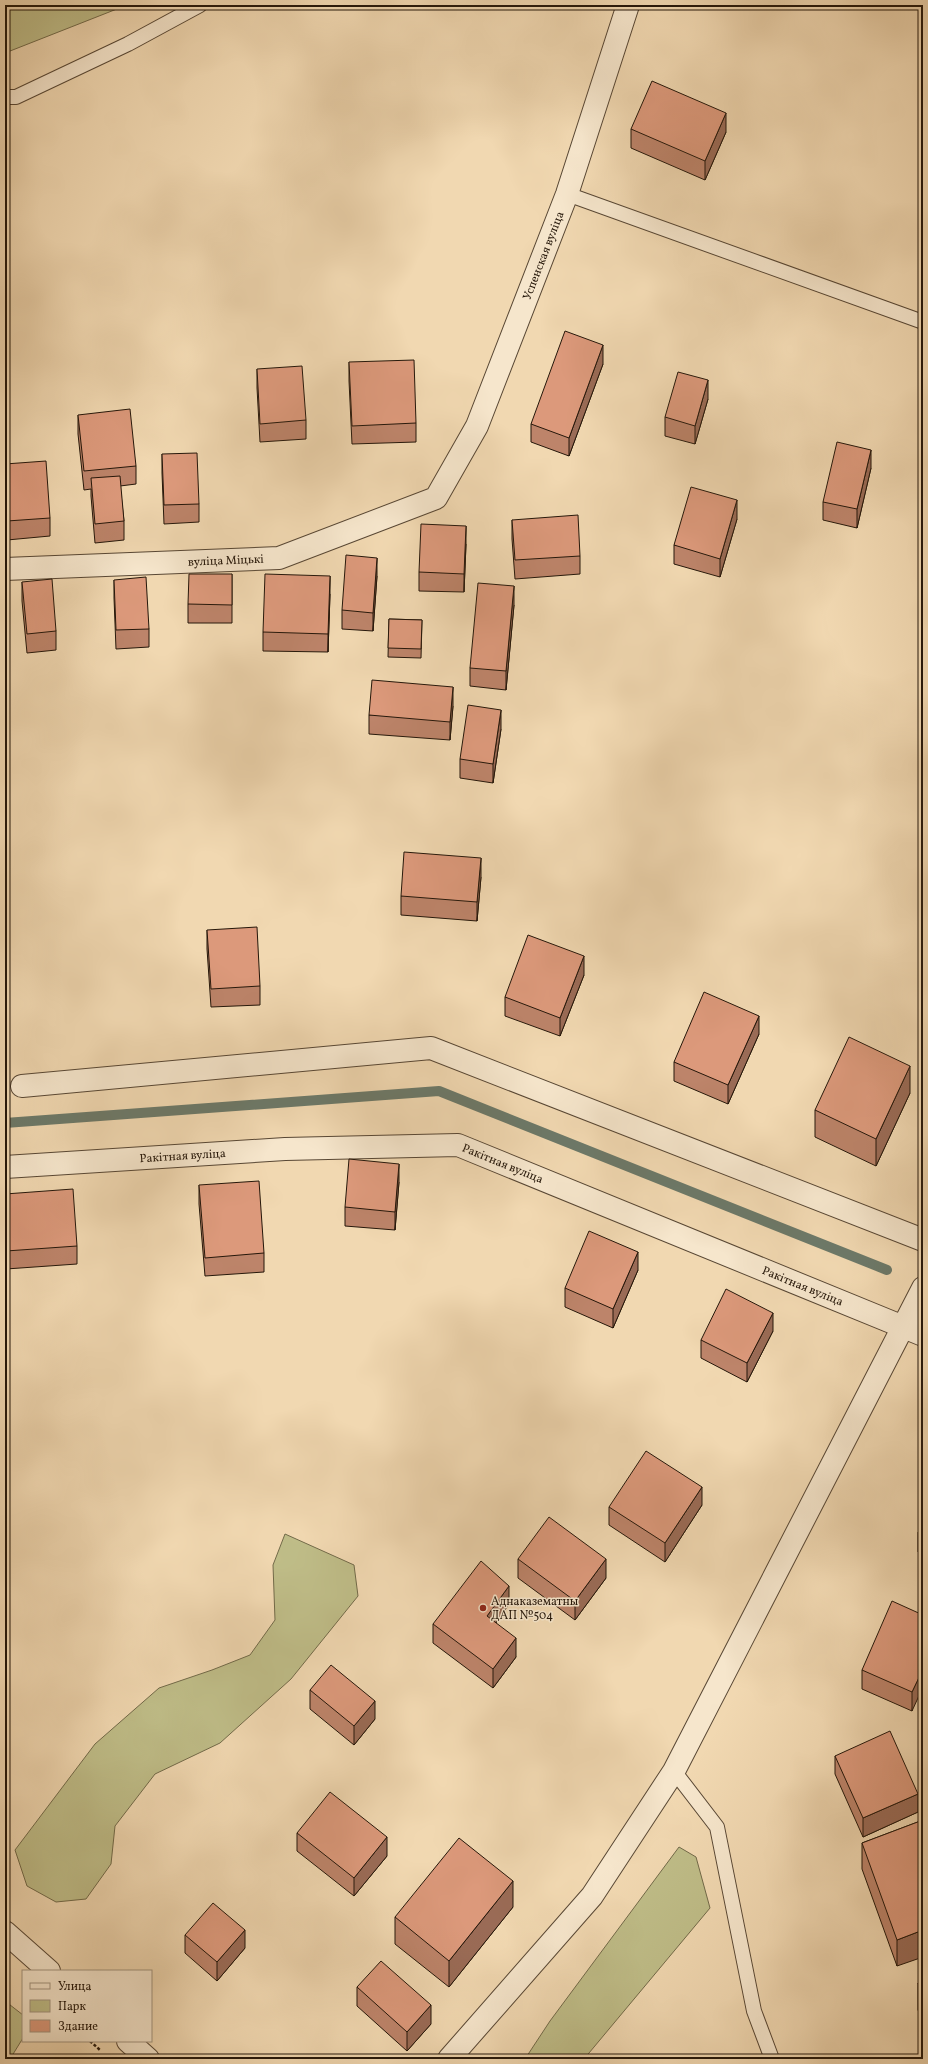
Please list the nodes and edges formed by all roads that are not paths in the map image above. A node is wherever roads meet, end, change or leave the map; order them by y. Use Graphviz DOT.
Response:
graph roads {
  1 [pos="200,5"];
  2 [pos="628,5"];
  3 [pos="5,98"];
  4 [pos="567,194"];
  5 [pos="923,322"];
  6 [pos="436,498"];
  7 [pos="5,569"];
  8 [pos="22,1086"];
  9 [pos="5,1167"];
  10 [pos="923,1240"];
  11 [pos="923,1288"];
  12 [pos="913,1331"];
  13 [pos="674,1771"];
  14 [pos="5,1932"];
  15 [pos="48,1970"];
  16 [pos="129,2042"];
  17 [pos="148,2059"];
  18 [pos="449,2059"];
  19 [pos="772,2059"];
  1 -- 3 [label="lane"];
  2 -- 4 [label="street, Успенская вуліца"];
  4 -- 5 [label="lane"];
  4 -- 6 [label="street, Успенская вуліца"];
  6 -- 7 [label="street, вуліца Міцькі"];
  8 -- 10 [label="street"];
  9 -- 12 [label="street, Ракітная вуліца"];
  11 -- 12 [label="street"];
  12 -- 13 [label="street"];
  13 -- 18 [label="street"];
  13 -- 19 [label="lane"];
  14 -- 15 [label="street"];
  16 -- 17 [label="street"];
}
